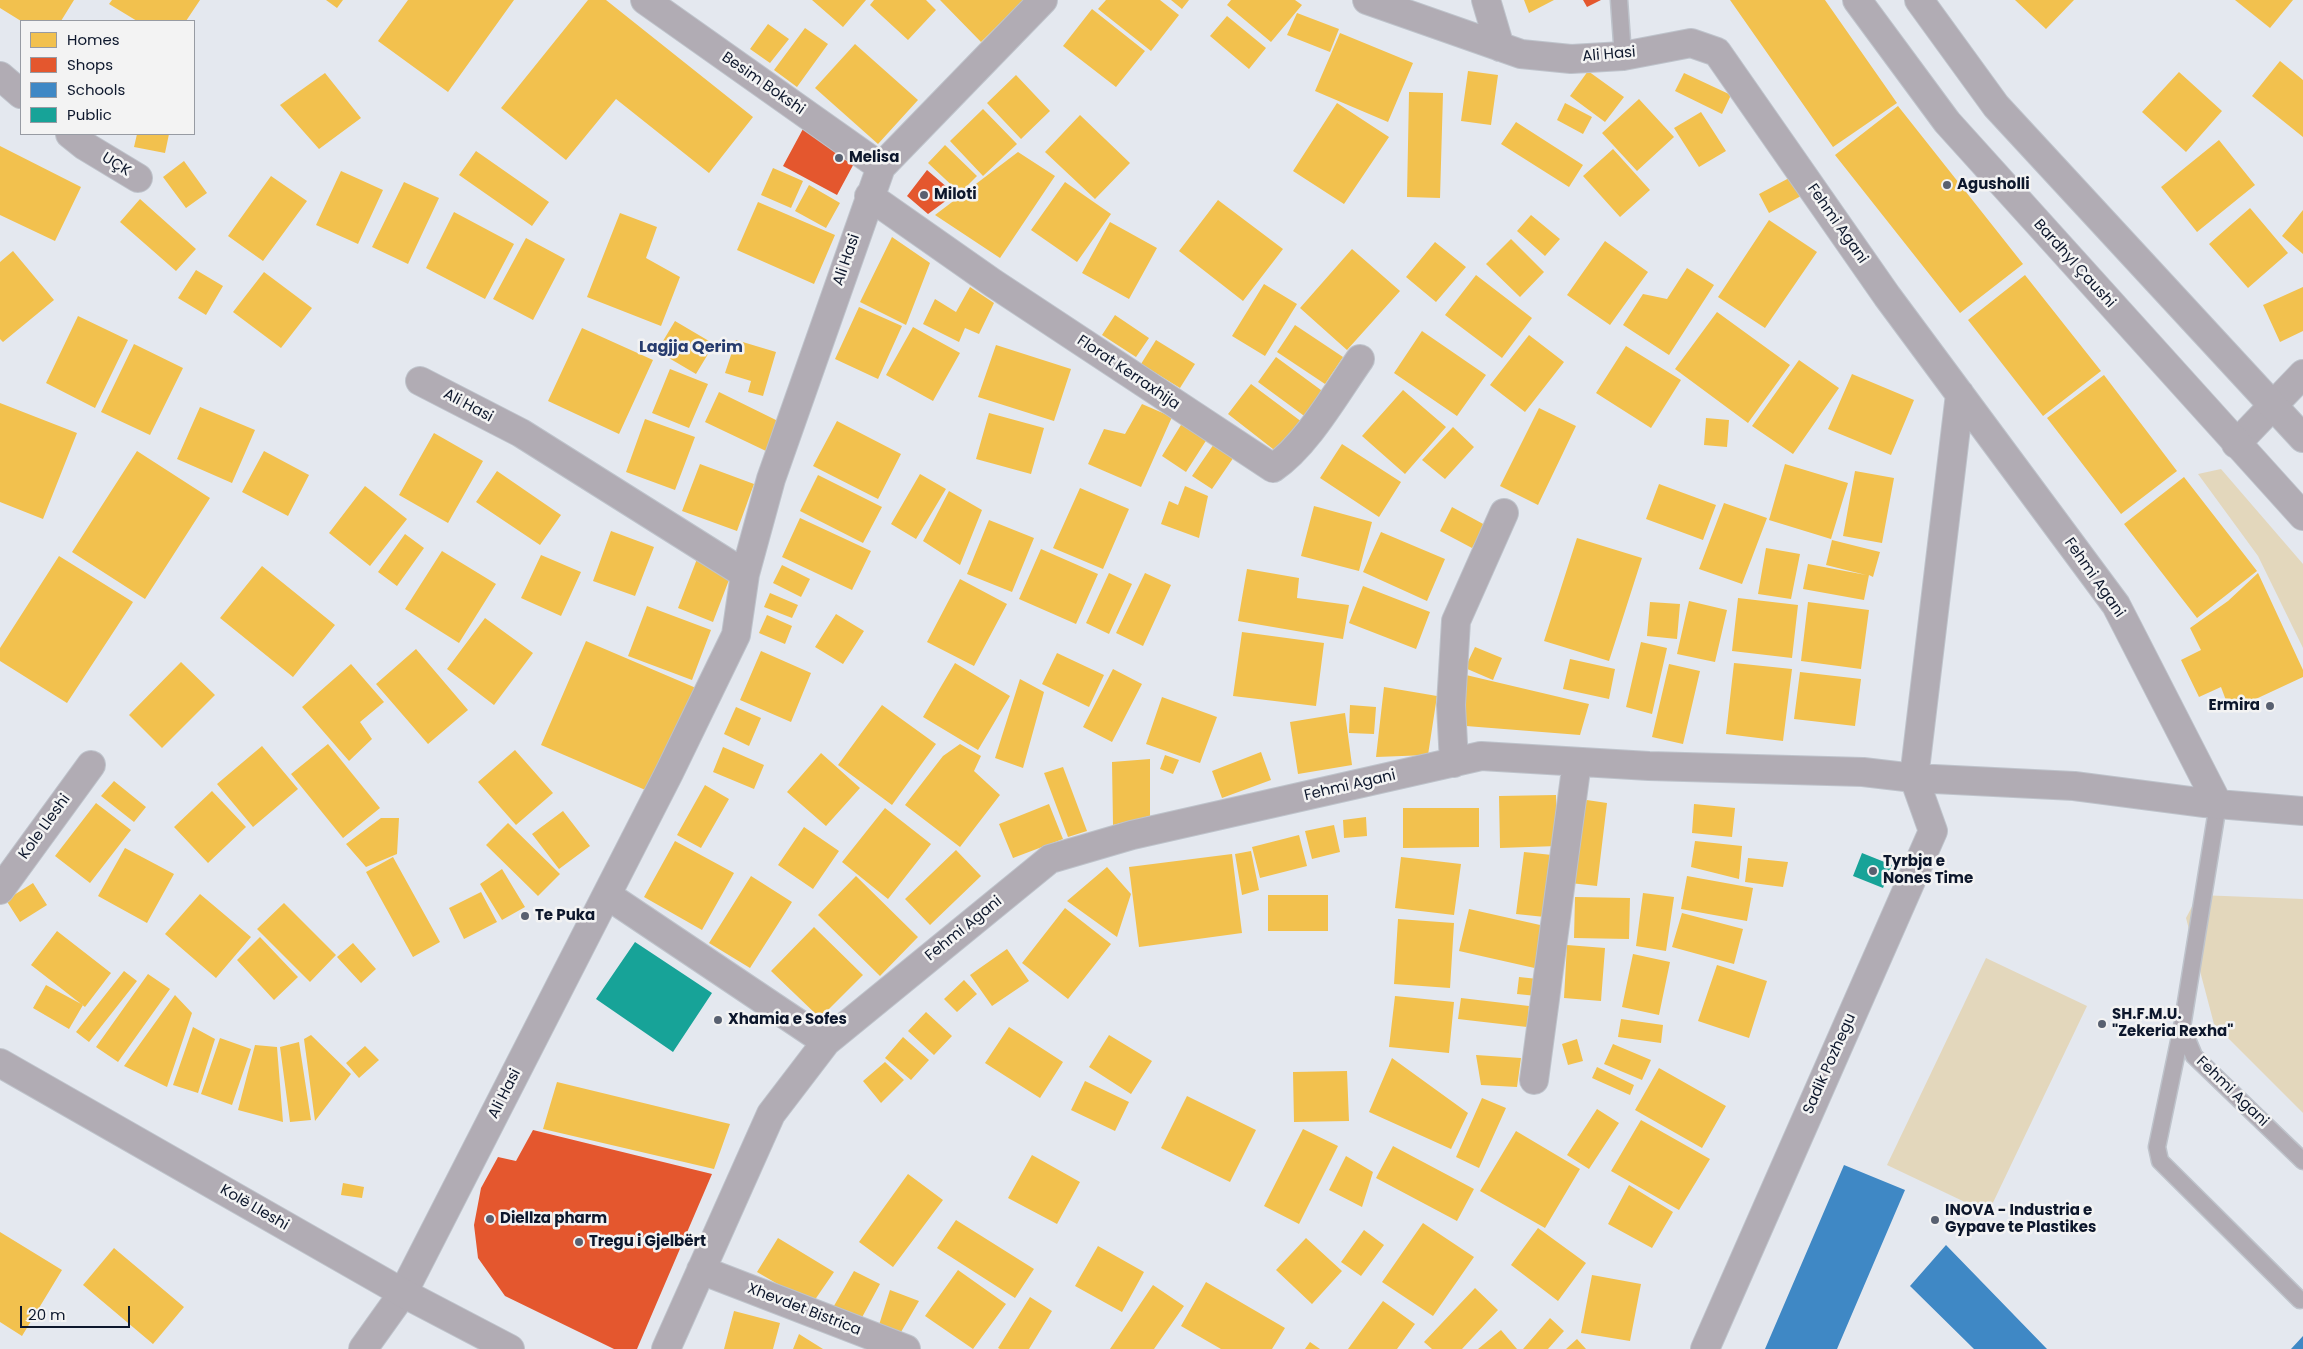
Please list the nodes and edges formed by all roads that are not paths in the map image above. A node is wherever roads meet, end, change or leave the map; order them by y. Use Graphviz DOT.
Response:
graph roads {
  1 [pos="645,0"];
  2 [pos="1043,0"];
  3 [pos="1366,0"];
  4 [pos="1486,0"];
  5 [pos="1619,0"];
  6 [pos="1857,0"];
  7 [pos="1919,0"];
  8 [pos="1500,47"];
  9 [pos="1717,52"];
  10 [pos="1623,56"];
  11 [pos="0,76"];
  12 [pos="20,93"];
  13 [pos="71,135"];
  14 [pos="880,168"];
  15 [pos="138,178"];
  16 [pos="869,196"];
  17 [pos="1360,359"];
  18 [pos="2303,374"];
  19 [pos="420,381"];
  20 [pos="1960,394"];
  21 [pos="2272,406"];
  22 [pos="2303,438"];
  23 [pos="2236,444"];
  24 [pos="1504,512"];
  25 [pos="2303,516"];
  26 [pos="745,574"];
  27 [pos="1577,762"];
  28 [pos="1454,763"];
  29 [pos="91,765"];
  30 [pos="1914,778"];
  31 [pos="2218,804"];
  32 [pos="2303,811"];
  33 [pos="0,890"];
  34 [pos="607,895"];
  35 [pos="2182,1027"];
  36 [pos="826,1042"];
  37 [pos="0,1063"];
  38 [pos="1534,1080"];
  39 [pos="2303,1161"];
  40 [pos="701,1270"];
  41 [pos="403,1293"];
  42 [pos="2300,1300"];
  43 [pos="363,1349"];
  44 [pos="510,1349"];
  45 [pos="666,1349"];
  46 [pos="906,1349"];
  47 [pos="1705,1349"];
  1 -- 14 [label="street, Besim Bokshi"];
  2 -- 14 [label="street, Ali Hasi"];
  3 -- 8 [label="street, Ali Hasi"];
  4 -- 8 [label="street"];
  5 -- 10 [label="lane"];
  6 -- 23 [label="street, Bardhyl Çaushi"];
  7 -- 21 [label="street"];
  8 -- 10 [label="street, Ali Hasi"];
  9 -- 10 [label="street, Ali Hasi"];
  9 -- 20 [label="street, Fehmi Agani"];
  11 -- 12 [label="street"];
  13 -- 15 [label="street, UÇK"];
  14 -- 16 [label="street, Ali Hasi"];
  16 -- 17 [label="street, Florat Kerraxhija"];
  16 -- 26 [label="street, Ali Hasi"];
  18 -- 21 [label="street"];
  19 -- 26 [label="street, Ali Hasi"];
  20 -- 30 [label="street"];
  20 -- 31 [label="street, Fehmi Agani"];
  21 -- 22 [label="street"];
  21 -- 23 [label="street"];
  23 -- 25 [label="street, Bardhyl Çaushi"];
  24 -- 28 [label="street"];
  26 -- 34 [label="street, Ali Hasi"];
  27 -- 28 [label="street, Fehmi Agani"];
  27 -- 30 [label="street, Fehmi Agani"];
  27 -- 38 [label="street"];
  28 -- 36 [label="street, Fehmi Agani"];
  29 -- 33 [label="street, Kole Lleshi"];
  30 -- 31 [label="street, Fehmi Agani"];
  30 -- 47 [label="street, Sadik Pozhegu"];
  31 -- 32 [label="street, Fehmi Agani"];
  31 -- 35 [label="lane"];
  34 -- 36 [label="street"];
  34 -- 41 [label="street, Ali Hasi"];
  35 -- 39 [label="lane, Fehmi Agani"];
  35 -- 42 [label="lane"];
  36 -- 40 [label="street, Fehmi Agani"];
  37 -- 41 [label="street, Kolë Lleshi"];
  40 -- 45 [label="street, Fehmi Agani"];
  40 -- 46 [label="street, Xhevdet Bistrica"];
  41 -- 43 [label="street, Ali Hasi"];
  41 -- 44 [label="street, Kolë Lleshi"];
}
